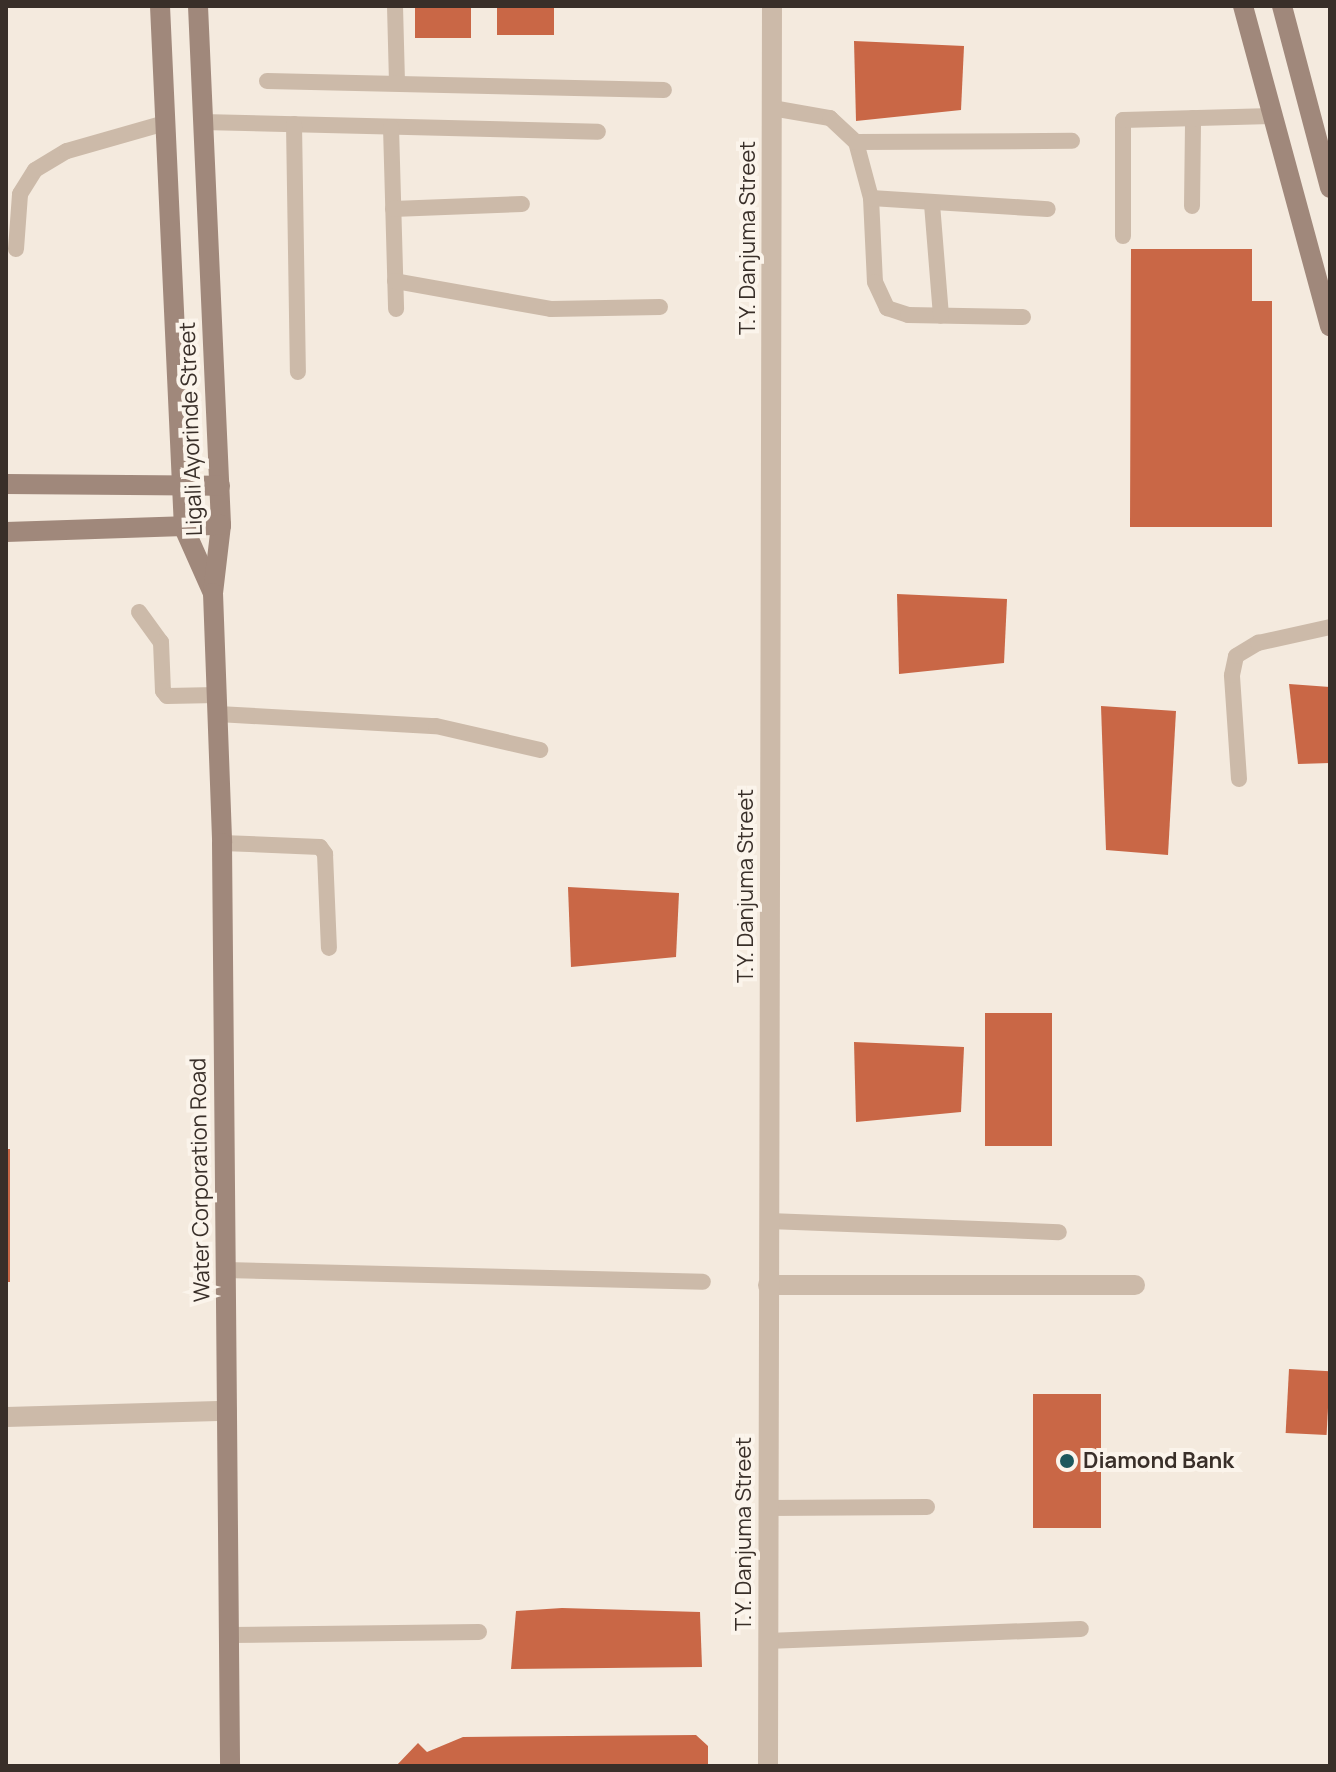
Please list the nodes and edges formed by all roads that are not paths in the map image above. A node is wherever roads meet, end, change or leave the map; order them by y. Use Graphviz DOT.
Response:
graph roads {
  1 [pos="160,6"];
  2 [pos="198,6"];
  3 [pos="395,6"];
  4 [pos="772,6"];
  5 [pos="1243,6"];
  6 [pos="1282,6"];
  7 [pos="267,81"];
  8 [pos="397,82"];
  9 [pos="664,90"];
  10 [pos="772,108"];
  11 [pos="1273,116"];
  12 [pos="1193,118"];
  13 [pos="202,122"];
  14 [pos="165,123"];
  15 [pos="294,124"];
  16 [pos="391,127"];
  17 [pos="598,132"];
  18 [pos="1072,141"];
  19 [pos="856,142"];
  20 [pos="1330,188"];
  21 [pos="871,198"];
  22 [pos="522,204"];
  23 [pos="932,204"];
  24 [pos="1192,206"];
  25 [pos="393,209"];
  26 [pos="1048,209"];
  27 [pos="1123,236"];
  28 [pos="16,249"];
  29 [pos="395,281"];
  30 [pos="660,307"];
  31 [pos="396,309"];
  32 [pos="941,316"];
  33 [pos="1023,317"];
  34 [pos="1330,326"];
  35 [pos="298,372"];
  36 [pos="6,484"];
  37 [pos="182,486"];
  38 [pos="220,486"];
  39 [pos="221,525"];
  40 [pos="184,528"];
  41 [pos="6,532"];
  42 [pos="213,593"];
  43 [pos="139,612"];
  44 [pos="1330,627"];
  45 [pos="217,705"];
  46 [pos="540,750"];
  47 [pos="1239,779"];
  48 [pos="222,843"];
  49 [pos="329,948"];
  50 [pos="769,1221"];
  51 [pos="1059,1232"];
  52 [pos="225,1270"];
  53 [pos="703,1282"];
  54 [pos="768,1285"];
  55 [pos="1135,1285"];
  56 [pos="227,1411"];
  57 [pos="6,1417"];
  58 [pos="927,1507"];
  59 [pos="768,1508"];
  60 [pos="1081,1629"];
  61 [pos="479,1632"];
  62 [pos="229,1635"];
  63 [pos="767,1641"];
  64 [pos="230,1766"];
  65 [pos="768,1766"];
  1 -- 14 [label="street, Ligali Ayorinde Street"];
  2 -- 13 [label="street, Ligali Ayorinde Street"];
  3 -- 8 [label="lane"];
  4 -- 10 [label="street, T.Y. Danjuma Street"];
  5 -- 11 [label="street"];
  6 -- 20 [label="street"];
  7 -- 8 [label="lane"];
  8 -- 9 [label="lane"];
  10 -- 19 [label="lane"];
  10 -- 50 [label="street, T.Y. Danjuma Street"];
  11 -- 12 [label="lane"];
  11 -- 34 [label="street"];
  12 -- 24 [label="lane"];
  12 -- 27 [label="lane"];
  13 -- 15 [label="lane"];
  13 -- 38 [label="street, Ligali Ayorinde Street"];
  14 -- 28 [label="lane"];
  14 -- 37 [label="street, Ligali Ayorinde Street"];
  15 -- 16 [label="lane"];
  15 -- 35 [label="lane"];
  16 -- 17 [label="lane"];
  16 -- 25 [label="lane"];
  18 -- 19 [label="lane"];
  19 -- 21 [label="lane"];
  21 -- 23 [label="lane"];
  21 -- 32 [label="lane"];
  22 -- 25 [label="lane"];
  23 -- 26 [label="lane"];
  23 -- 32 [label="lane"];
  25 -- 29 [label="lane"];
  29 -- 30 [label="lane"];
  29 -- 31 [label="lane"];
  32 -- 33 [label="lane"];
  36 -- 37 [label="street"];
  37 -- 38 [label="street"];
  37 -- 40 [label="street, Ligali Ayorinde Street"];
  38 -- 39 [label="street, Ligali Ayorinde Street"];
  39 -- 40 [label="street"];
  39 -- 42 [label="street, Ligali Ayorinde Street"];
  40 -- 41 [label="street"];
  40 -- 42 [label="street, Ligali Ayorinde Street"];
  42 -- 45 [label="street, Water Corporation Road"];
  43 -- 45 [label="lane"];
  44 -- 47 [label="lane"];
  45 -- 46 [label="lane"];
  45 -- 48 [label="street, Water Corporation Road"];
  48 -- 49 [label="lane"];
  48 -- 52 [label="street, Water Corporation Road"];
  50 -- 51 [label="lane"];
  50 -- 54 [label="street, T.Y. Danjuma Street"];
  52 -- 53 [label="lane"];
  52 -- 56 [label="street, Water Corporation Road"];
  54 -- 55 [label="street"];
  54 -- 59 [label="street, T.Y. Danjuma Street"];
  56 -- 57 [label="street"];
  56 -- 62 [label="street, Water Corporation Road"];
  58 -- 59 [label="lane"];
  59 -- 63 [label="street, T.Y. Danjuma Street"];
  60 -- 63 [label="lane"];
  61 -- 62 [label="lane"];
  62 -- 64 [label="street, Water Corporation Road"];
  63 -- 65 [label="street, T.Y. Danjuma Street"];
}
